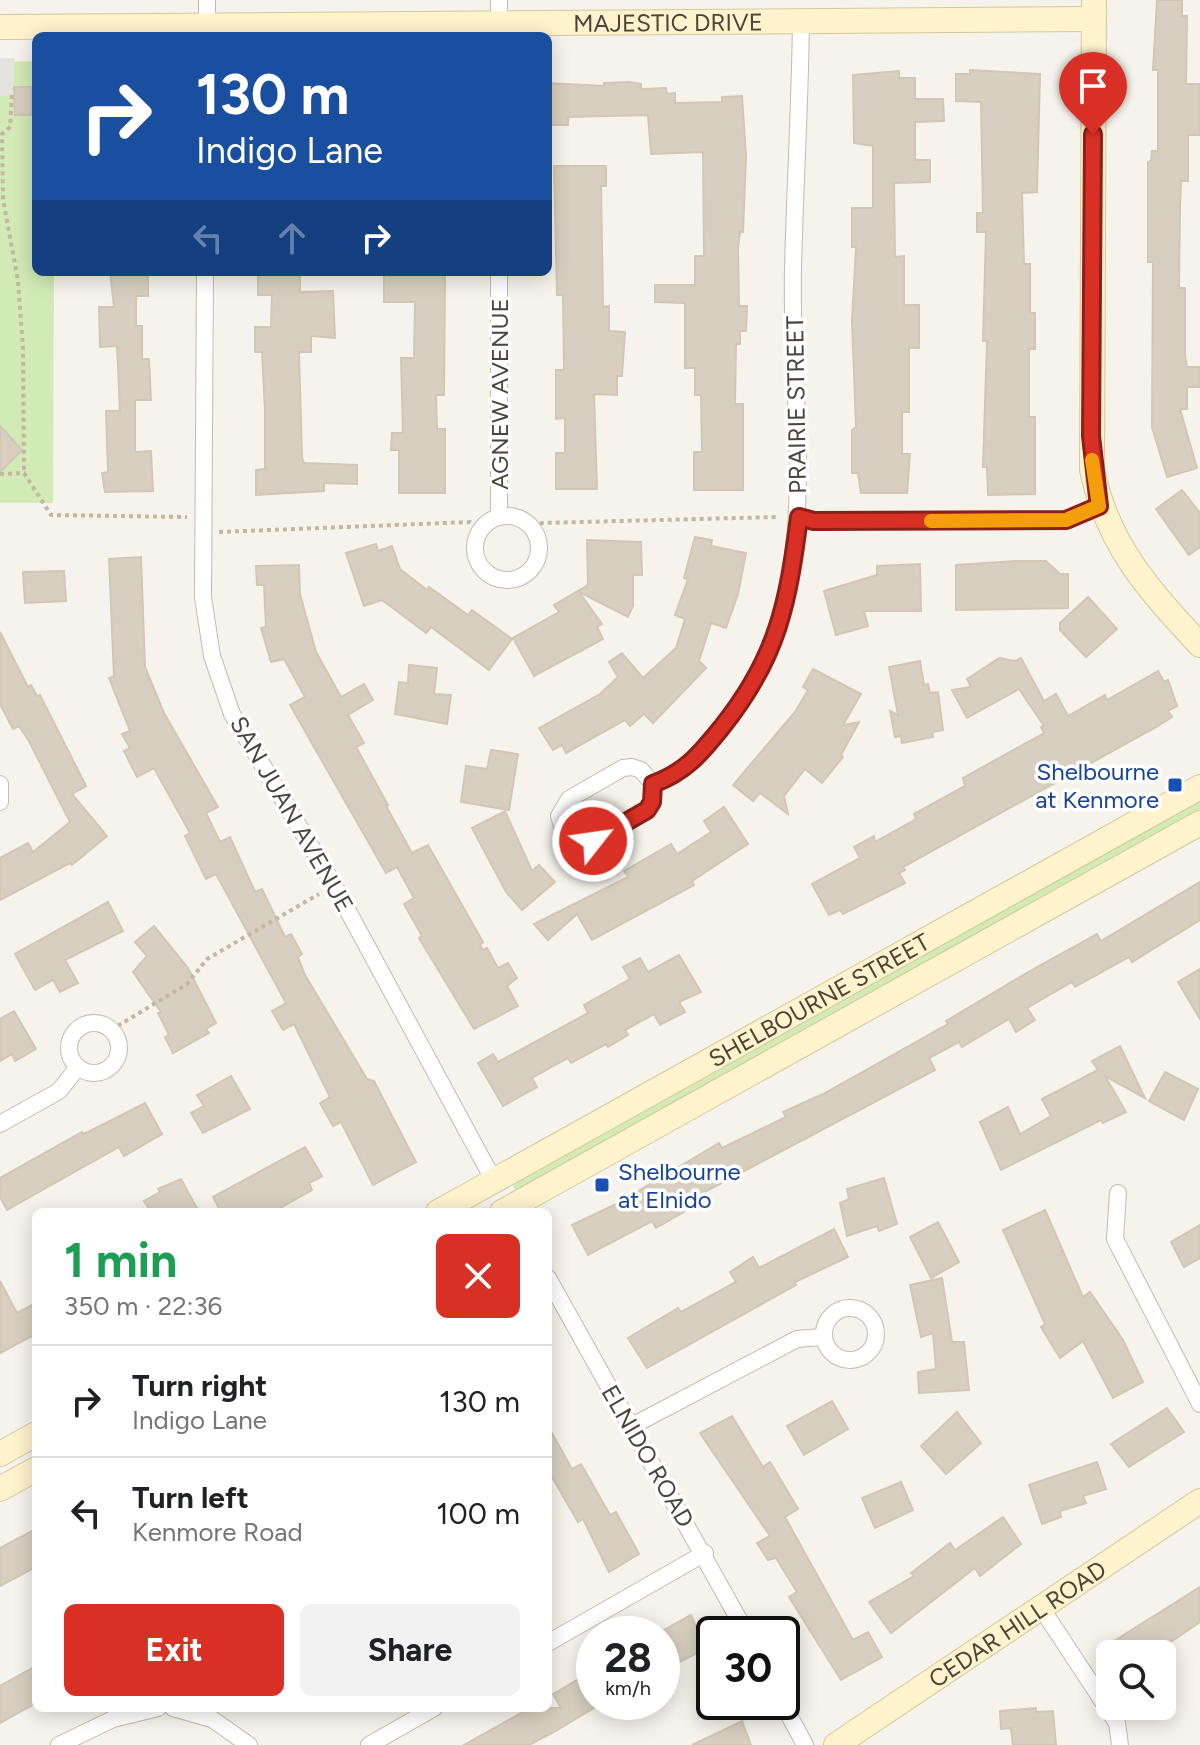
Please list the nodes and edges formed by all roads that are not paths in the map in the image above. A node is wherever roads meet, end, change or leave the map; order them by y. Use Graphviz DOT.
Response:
graph roads {
  1 [pos="207,0"];
  2 [pos="1094,10"];
  3 [pos="499,20"];
  4 [pos="801,21"];
  5 [pos="0,27"];
  6 [pos="207,31"];
  7 [pos="205,276"];
  8 [pos="499,276"];
  9 [pos="1099,506"];
  10 [pos="499,516"];
  11 [pos="799,517"];
  12 [pos="1200,645"];
  13 [pos="0,784"];
  14 [pos="653,784"];
  15 [pos="1200,787"];
  16 [pos="0,802"];
  17 [pos="1200,823"];
  18 [pos="78,1067"];
  19 [pos="0,1124"];
  20 [pos="494,1181"];
  21 [pos="1118,1193"];
  22 [pos="445,1208"];
  23 [pos="507,1208"];
  24 [pos="513,1208"];
  25 [pos="552,1285"];
  26 [pos="823,1337"];
  27 [pos="1200,1404"];
  28 [pos="630,1427"];
  29 [pos="32,1436"];
  30 [pos="0,1454"];
  31 [pos="32,1471"];
  32 [pos="0,1489"];
  33 [pos="1200,1501"];
  34 [pos="705,1553"];
  35 [pos="1042,1609"];
  36 [pos="738,1616"];
  37 [pos="552,1641"];
  38 [pos="142,1712"];
  39 [pos="187,1712"];
  40 [pos="427,1712"];
  41 [pos="792,1720"];
  42 [pos="59,1745"];
  43 [pos="249,1745"];
  44 [pos="369,1745"];
  45 [pos="805,1745"];
  46 [pos="836,1745"];
  47 [pos="1120,1745"];
  1 -- 6 [label="street"];
  2 -- 4 [label="street, MAJESTIC DRIVE"];
  2 -- 9 [label="street"];
  3 -- 4 [label="street, MAJESTIC DRIVE"];
  3 -- 6 [label="street, MAJESTIC DRIVE"];
  4 -- 11 [label="street, PRAIRIE STREET"];
  5 -- 6 [label="street, MAJESTIC DRIVE"];
  7 -- 20 [label="street, SAN JUAN AVENUE"];
  8 -- 10 [label="street, AGNEW AVENUE"];
  9 -- 11 [label="street"];
  9 -- 12 [label="street"];
  10 -- 10 [label="street, AGNEW AVENUE"];
  11 -- 14 [label="street, PRAIRIE STREET"];
  13 -- 16 [label="street"];
  14 -- 14 [label="street"];
  15 -- 20 [label="street, SHELBOURNE STREET"];
  17 -- 24 [label="street, SHELBOURNE STREET"];
  18 -- 18 [label="street"];
  18 -- 19 [label="street"];
  20 -- 22 [label="street, SHELBOURNE STREET"];
  20 -- 23 [label="street"];
  21 -- 27 [label="street"];
  25 -- 28 [label="street, ELNIDO ROAD"];
  26 -- 28 [label="street"];
  28 -- 34 [label="street, ELNIDO ROAD"];
  29 -- 30 [label="street"];
  31 -- 32 [label="street"];
  33 -- 35 [label="street, CEDAR HILL ROAD"];
  34 -- 36 [label="street, ELNIDO ROAD"];
  34 -- 37 [label="street"];
  35 -- 46 [label="street, CEDAR HILL ROAD"];
  35 -- 47 [label="street"];
  38 -- 42 [label="street"];
  39 -- 43 [label="street"];
  40 -- 44 [label="street"];
  41 -- 45 [label="street"];
}
